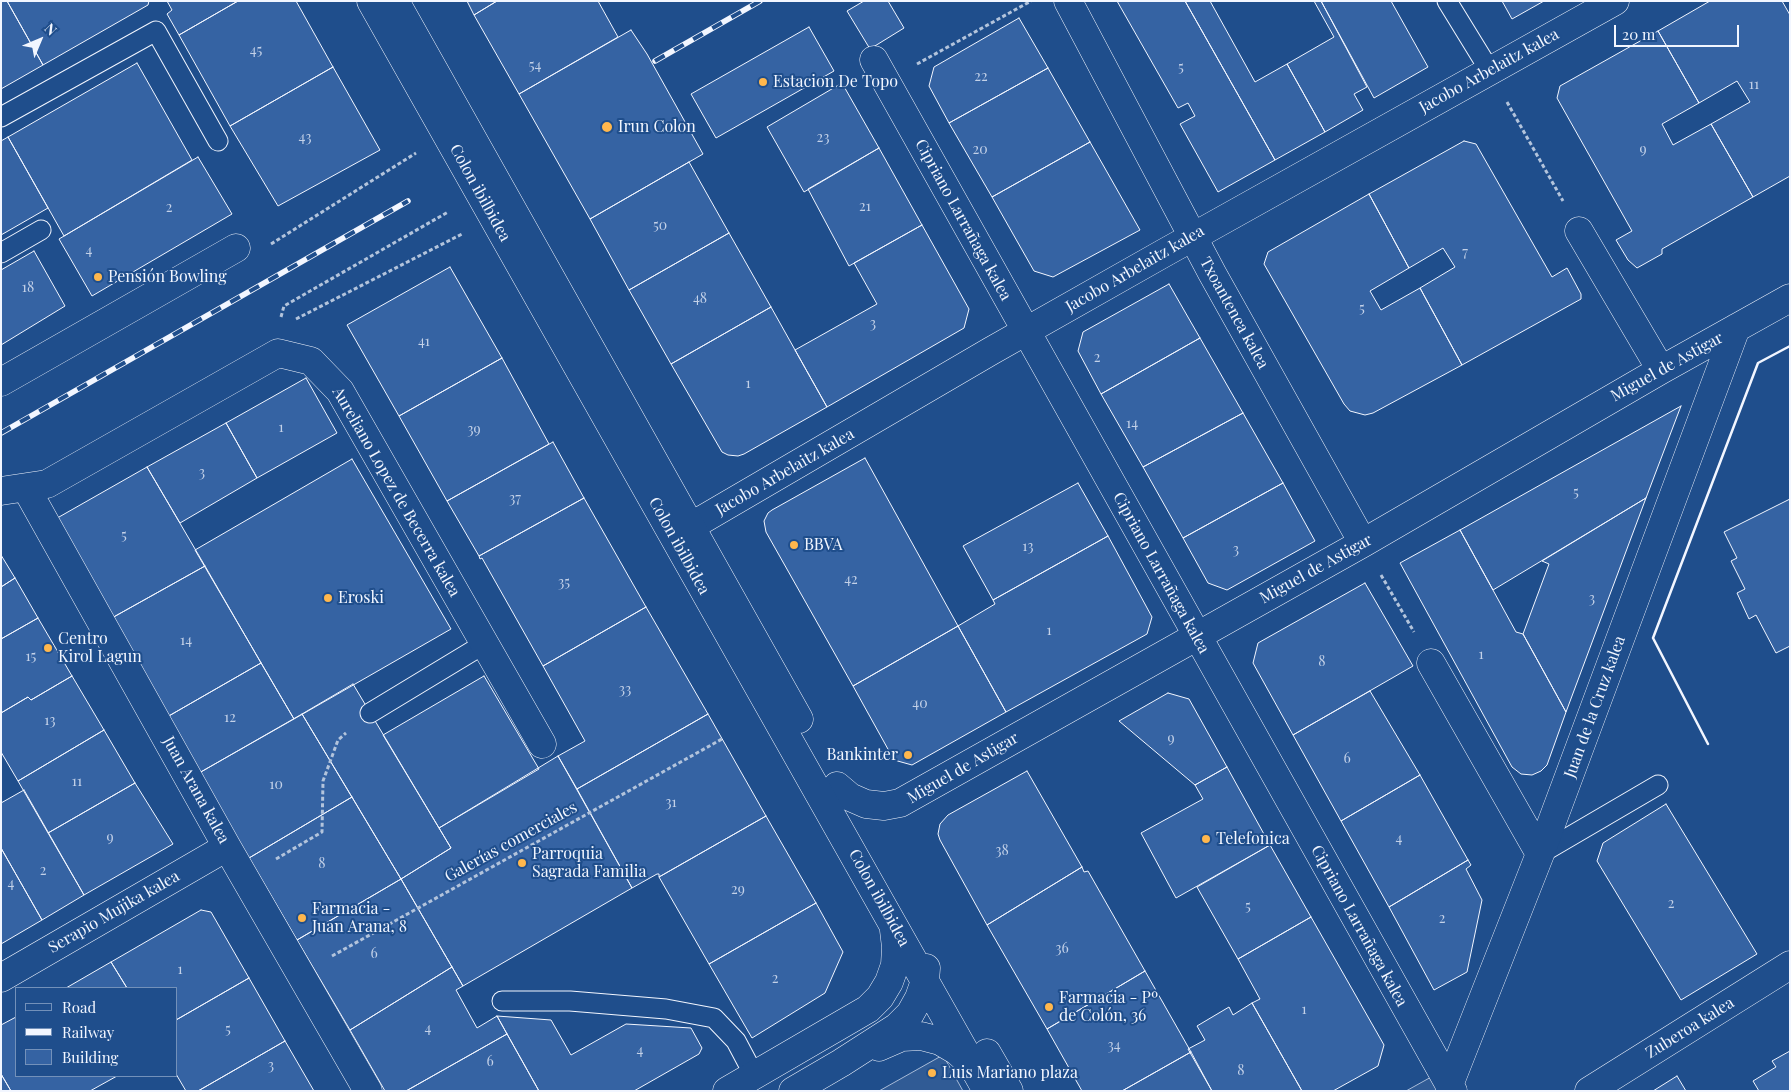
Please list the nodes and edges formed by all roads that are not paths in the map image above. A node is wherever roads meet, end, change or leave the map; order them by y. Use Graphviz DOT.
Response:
graph roads {
  1 [pos="371,1"];
  2 [pos="395,1"];
  3 [pos="1068,1"];
  4 [pos="1447,1"];
  5 [pos="1615,1"];
  6 [pos="879,71"];
  7 [pos="1490,71"];
  8 [pos="1,117"];
  9 [pos="218,141"];
  10 [pos="42,230"];
  11 [pos="1579,231"];
  12 [pos="1192,237"];
  13 [pos="236,248"];
  14 [pos="1,253"];
  15 [pos="1790,298"];
  16 [pos="1736,328"];
  17 [pos="1026,331"];
  18 [pos="1661,370"];
  19 [pos="1,382"];
  20 [pos="10,490"];
  21 [pos="658,509"];
  22 [pos="689,523"];
  23 [pos="1363,543"];
  24 [pos="1196,636"];
  25 [pos="484,644"];
  26 [pos="1431,663"];
  27 [pos="370,713"];
  28 [pos="542,744"];
  29 [pos="1658,785"];
  30 [pos="837,786"];
  31 [pos="228,847"];
  32 [pos="1540,854"];
  33 [pos="886,912"];
  34 [pos="918,930"];
  35 [pos="1790,965"];
  36 [pos="1,978"];
  37 [pos="925,981"];
  38 [pos="502,1002"];
  39 [pos="842,1063"];
  40 [pos="972,1064"];
  41 [pos="754,1075"];
  42 [pos="1451,1088"];
  43 [pos="368,1091"];
  44 [pos="727,1091"];
  45 [pos="793,1091"];
  46 [pos="987,1091"];
  47 [pos="1009,1091"];
  48 [pos="1590,1091"];
  1 -- 21 [label="street, Colon ibilbidea"];
  2 -- 22 [label="street, Colon ibilbidea"];
  3 -- 12 [label="street, Txoantenea kalea"];
  4 -- 7 [label="lane"];
  5 -- 7 [label="street, Jacobo Arbelaitz kalea"];
  6 -- 17 [label="street, Cipriano Larrañaga kalea"];
  7 -- 12 [label="street, Jacobo Arbelaitz kalea"];
  8 -- 9 [label="lane"];
  10 -- 14 [label="lane"];
  11 -- 18 [label="street"];
  12 -- 17 [label="street, Jacobo Arbelaitz kalea"];
  12 -- 23 [label="street, Txoantenea kalea"];
  13 -- 19 [label="street"];
  15 -- 16 [label="street, Miguel de Astigar"];
  16 -- 18 [label="street, Miguel de Astigar"];
  16 -- 32 [label="street, Juan de la Cruz kalea"];
  17 -- 22 [label="street, Jacobo Arbelaitz kalea"];
  17 -- 24 [label="street, Cipriano Larrañaga kalea"];
  18 -- 23 [label="street, Miguel de Astigar"];
  20 -- 25 [label="street, Aureliano Lopez de Becerra kalea"];
  20 -- 31 [label="street, Juan Arana kalea"];
  21 -- 22 [label="street"];
  21 -- 33 [label="street, Colon ibilbidea"];
  22 -- 30 [label="street, Colon ibilbidea"];
  23 -- 24 [label="street, Miguel de Astigar"];
  24 -- 30 [label="street, Miguel de Astigar"];
  24 -- 42 [label="street, Cipriano Larrañaga kalea"];
  25 -- 27 [label="lane"];
  25 -- 28 [label="street, Aureliano Lopez de Becerra kalea"];
  26 -- 32 [label="street"];
  29 -- 32 [label="lane"];
  30 -- 34 [label="street, Colon ibilbidea"];
  31 -- 36 [label="street, Serapio Mujika kalea"];
  31 -- 43 [label="street, Juan Arana kalea"];
  32 -- 42 [label="street, Juan de la Cruz kalea"];
  33 -- 37 [label="street, Colon ibilbidea"];
  33 -- 41 [label="street"];
  34 -- 37 [label="street"];
  34 -- 47 [label="street, Colon ibilbidea"];
  35 -- 48 [label="street, Zuberoa kalea"];
  37 -- 39 [label="street"];
  37 -- 40 [label="street, Colon ibilbidea"];
  38 -- 41 [label="lane"];
  39 -- 40 [label="street"];
  39 -- 45 [label="street"];
  40 -- 46 [label="street, Colon ibilbidea"];
  41 -- 44 [label="street"];
}
